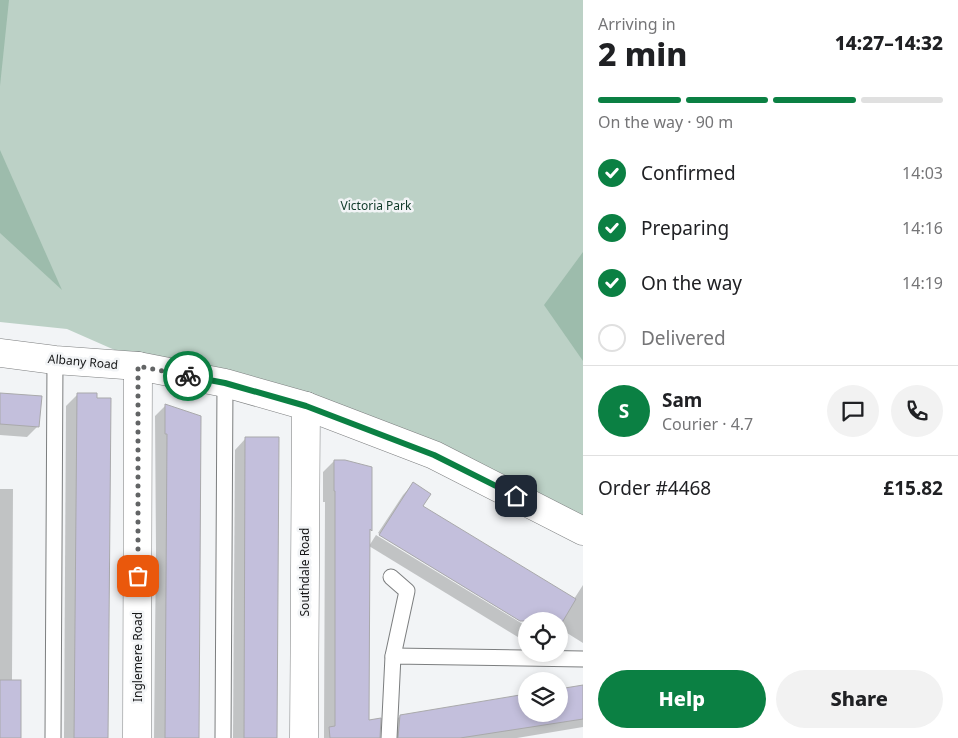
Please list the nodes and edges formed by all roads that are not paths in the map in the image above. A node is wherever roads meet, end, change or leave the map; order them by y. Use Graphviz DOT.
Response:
graph roads {
  1 [pos="0,353"];
  2 [pos="55,360"];
  3 [pos="138,366"];
  4 [pos="225,383"];
  5 [pos="306,406"];
  6 [pos="583,531"];
  7 [pos="391,577"];
  8 [pos="393,656"];
  9 [pos="583,659"];
  10 [pos="53,738"];
  11 [pos="137,738"];
  12 [pos="223,738"];
  13 [pos="304,738"];
  14 [pos="389,738"];
  1 -- 2 [label="street, Albany Road"];
  2 -- 3 [label="street, Albany Road"];
  2 -- 10 [label="lane"];
  3 -- 4 [label="street, Albany Road"];
  3 -- 11 [label="street, Inglemere Road"];
  4 -- 5 [label="street, Albany Road"];
  4 -- 12 [label="lane"];
  5 -- 6 [label="street, Albany Road"];
  5 -- 13 [label="street, Southdale Road"];
  7 -- 8 [label="lane"];
  8 -- 9 [label="lane"];
  8 -- 14 [label="lane"];
}
